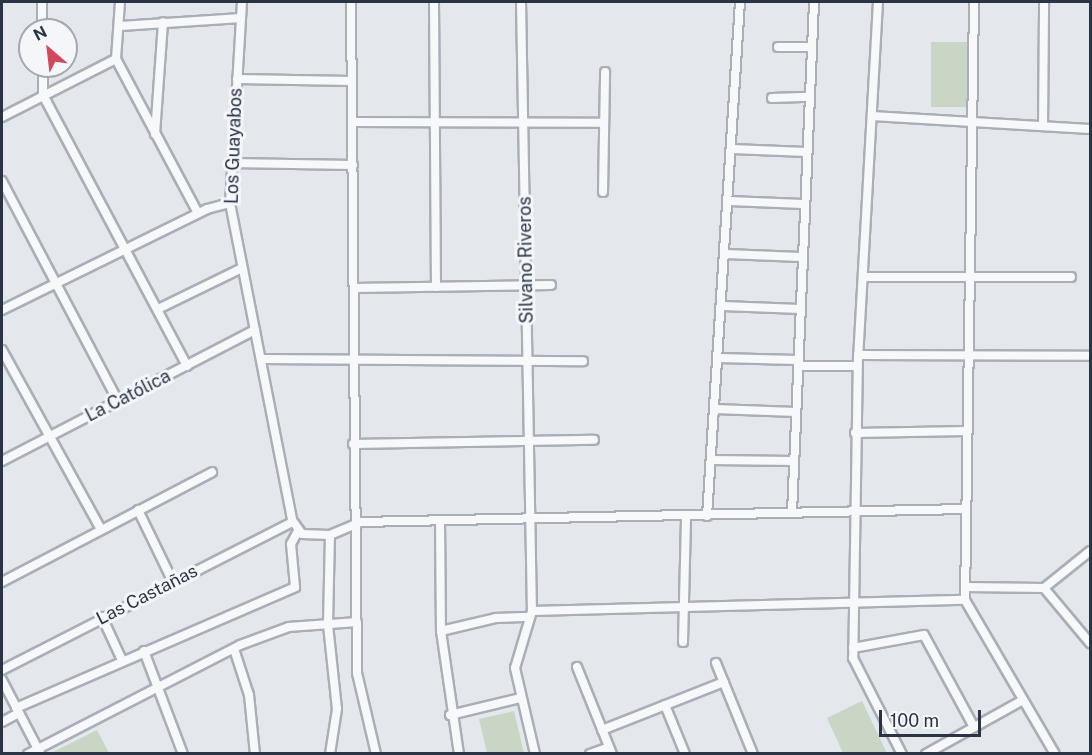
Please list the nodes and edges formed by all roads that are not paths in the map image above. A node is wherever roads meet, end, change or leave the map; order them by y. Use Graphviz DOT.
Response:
graph roads {
  1 [pos="42,2"];
  2 [pos="120,2"];
  3 [pos="242,2"];
  4 [pos="351,2"];
  5 [pos="434,2"];
  6 [pos="521,2"];
  7 [pos="740,2"];
  8 [pos="814,2"];
  9 [pos="878,2"];
  10 [pos="974,2"];
  11 [pos="1044,2"];
  12 [pos="42,18"];
  13 [pos="241,18"];
  14 [pos="163,22"];
  15 [pos="121,26"];
  16 [pos="778,47"];
  17 [pos="811,47"];
  18 [pos="116,59"];
  19 [pos="605,72"];
  20 [pos="43,78"];
  21 [pos="237,79"];
  22 [pos="351,81"];
  23 [pos="43,95"];
  24 [pos="809,97"];
  25 [pos="772,98"];
  26 [pos="872,116"];
  27 [pos="2,117"];
  28 [pos="353,122"];
  29 [pos="973,122"];
  30 [pos="435,123"];
  31 [pos="525,123"];
  32 [pos="603,123"];
  33 [pos="1043,126"];
  34 [pos="1090,129"];
  35 [pos="155,134"];
  36 [pos="732,149"];
  37 [pos="806,152"];
  38 [pos="231,163"];
  39 [pos="353,165"];
  40 [pos="2,181"];
  41 [pos="603,192"];
  42 [pos="729,201"];
  43 [pos="230,203"];
  44 [pos="803,204"];
  45 [pos="198,213"];
  46 [pos="128,248"];
  47 [pos="726,255"];
  48 [pos="800,256"];
  49 [pos="242,268"];
  50 [pos="970,276"];
  51 [pos="865,277"];
  52 [pos="1071,277"];
  53 [pos="56,283"];
  54 [pos="526,285"];
  55 [pos="550,285"];
  56 [pos="436,287"];
  57 [pos="354,288"];
  58 [pos="723,306"];
  59 [pos="158,309"];
  60 [pos="800,309"];
  61 [pos="2,310"];
  62 [pos="255,330"];
  63 [pos="2,350"];
  64 [pos="858,355"];
  65 [pos="969,355"];
  66 [pos="1090,356"];
  67 [pos="719,358"];
  68 [pos="261,359"];
  69 [pos="527,361"];
  70 [pos="583,361"];
  71 [pos="354,362"];
  72 [pos="798,363"];
  73 [pos="188,366"];
  74 [pos="857,366"];
  75 [pos="118,401"];
  76 [pos="715,409"];
  77 [pos="796,412"];
  78 [pos="966,431"];
  79 [pos="855,433"];
  80 [pos="49,437"];
  81 [pos="594,440"];
  82 [pos="528,441"];
  83 [pos="353,444"];
  84 [pos="711,460"];
  85 [pos="2,461"];
  86 [pos="794,461"];
  87 [pos="212,472"];
  88 [pos="966,509"];
  89 [pos="138,510"];
  90 [pos="855,510"];
  91 [pos="792,513"];
  92 [pos="686,516"];
  93 [pos="707,516"];
  94 [pos="528,518"];
  95 [pos="440,520"];
  96 [pos="293,522"];
  97 [pos="353,525"];
  98 [pos="101,529"];
  99 [pos="298,531"];
  100 [pos="330,535"];
  101 [pos="1090,550"];
  102 [pos="2,582"];
  103 [pos="173,582"];
  104 [pos="966,587"];
  105 [pos="1044,588"];
  106 [pos="965,600"];
  107 [pos="851,603"];
  108 [pos="684,608"];
  109 [pos="531,614"];
  110 [pos="102,617"];
  111 [pos="357,622"];
  112 [pos="328,625"];
  113 [pos="441,631"];
  114 [pos="683,642"];
  115 [pos="1090,643"];
  116 [pos="853,648"];
  117 [pos="144,651"];
  118 [pos="235,652"];
  119 [pos="122,660"];
  120 [pos="716,663"];
  121 [pos="577,667"];
  122 [pos="2,670"];
  123 [pos="2,680"];
  124 [pos="724,682"];
  125 [pos="160,687"];
  126 [pos="521,698"];
  127 [pos="1023,700"];
  128 [pos="665,705"];
  129 [pos="17,710"];
  130 [pos="450,715"];
  131 [pos="2,722"];
  132 [pos="974,727"];
  133 [pos="602,730"];
  134 [pos="610,750"];
  135 [pos="39,751"];
  136 [pos="28,753"];
  137 [pos="183,753"];
  138 [pos="255,753"];
  139 [pos="330,753"];
  140 [pos="376,753"];
  141 [pos="459,753"];
  142 [pos="535,753"];
  143 [pos="590,753"];
  144 [pos="685,753"];
  145 [pos="753,753"];
  146 [pos="902,753"];
  147 [pos="926,753"];
  148 [pos="1054,753"];
  1 -- 12 [label="street"];
  2 -- 15 [label="street"];
  3 -- 13 [label="street, Los Guayabos"];
  4 -- 22 [label="street"];
  5 -- 30 [label="street"];
  6 -- 31 [label="street, Silvano Riveros"];
  7 -- 36 [label="street"];
  8 -- 17 [label="street"];
  9 -- 26 [label="street"];
  10 -- 29 [label="street"];
  11 -- 33 [label="street"];
  13 -- 14 [label="street"];
  13 -- 21 [label="street, Los Guayabos"];
  14 -- 15 [label="street"];
  14 -- 35 [label="street"];
  15 -- 18 [label="street"];
  16 -- 17 [label="street"];
  17 -- 24 [label="street"];
  18 -- 23 [label="street"];
  18 -- 35 [label="street"];
  19 -- 32 [label="street"];
  20 -- 23 [label="street"];
  21 -- 22 [label="street"];
  21 -- 38 [label="street, Los Guayabos"];
  22 -- 28 [label="street"];
  23 -- 27 [label="street"];
  23 -- 46 [label="street"];
  24 -- 25 [label="street"];
  24 -- 37 [label="street"];
  26 -- 29 [label="street"];
  26 -- 51 [label="street"];
  28 -- 30 [label="street"];
  28 -- 39 [label="street"];
  29 -- 33 [label="street"];
  29 -- 50 [label="street"];
  30 -- 31 [label="street"];
  30 -- 56 [label="street"];
  31 -- 32 [label="street"];
  31 -- 54 [label="street, Silvano Riveros"];
  32 -- 41 [label="street"];
  33 -- 34 [label="street"];
  35 -- 45 [label="street"];
  36 -- 37 [label="street"];
  36 -- 42 [label="street"];
  37 -- 44 [label="street"];
  38 -- 39 [label="street"];
  38 -- 43 [label="street, Los Guayabos"];
  39 -- 57 [label="street"];
  40 -- 53 [label="street"];
  42 -- 44 [label="street"];
  42 -- 47 [label="street"];
  43 -- 45 [label="street"];
  43 -- 49 [label="street, Los Guayabos"];
  44 -- 48 [label="street"];
  45 -- 46 [label="street"];
  46 -- 53 [label="street"];
  46 -- 59 [label="street"];
  47 -- 48 [label="street"];
  47 -- 58 [label="street"];
  48 -- 60 [label="street"];
  49 -- 59 [label="street"];
  49 -- 62 [label="street, Los Guayabos"];
  50 -- 51 [label="street"];
  50 -- 52 [label="street"];
  50 -- 65 [label="street"];
  51 -- 64 [label="street"];
  53 -- 61 [label="street"];
  53 -- 75 [label="street"];
  54 -- 55 [label="street"];
  54 -- 56 [label="street"];
  54 -- 69 [label="street, Silvano Riveros"];
  56 -- 57 [label="street"];
  57 -- 71 [label="street"];
  58 -- 60 [label="street"];
  58 -- 67 [label="street"];
  59 -- 73 [label="street"];
  60 -- 72 [label="street"];
  62 -- 68 [label="street, Los Guayabos"];
  62 -- 73 [label="street, La Católica"];
  63 -- 80 [label="street"];
  64 -- 65 [label="street"];
  64 -- 74 [label="street"];
  65 -- 66 [label="street"];
  65 -- 78 [label="street"];
  67 -- 72 [label="street"];
  67 -- 76 [label="street"];
  68 -- 71 [label="street"];
  68 -- 96 [label="street, Los Guayabos"];
  69 -- 70 [label="street"];
  69 -- 71 [label="street"];
  69 -- 82 [label="street, Silvano Riveros"];
  71 -- 83 [label="street"];
  72 -- 74 [label="street"];
  72 -- 77 [label="street"];
  73 -- 75 [label="street, La Católica"];
  74 -- 79 [label="street"];
  75 -- 80 [label="street, La Católica"];
  76 -- 77 [label="street"];
  76 -- 84 [label="street"];
  77 -- 86 [label="street"];
  78 -- 79 [label="street"];
  78 -- 88 [label="street"];
  79 -- 90 [label="street"];
  80 -- 85 [label="street, La Católica"];
  80 -- 98 [label="street"];
  81 -- 82 [label="street"];
  82 -- 83 [label="street"];
  82 -- 94 [label="street, Silvano Riveros"];
  83 -- 97 [label="street"];
  84 -- 86 [label="street"];
  84 -- 93 [label="street"];
  86 -- 91 [label="street"];
  87 -- 89 [label="street"];
  88 -- 90 [label="street"];
  88 -- 104 [label="street"];
  89 -- 98 [label="street"];
  89 -- 103 [label="street"];
  90 -- 91 [label="street"];
  90 -- 107 [label="street"];
  91 -- 93 [label="street"];
  92 -- 93 [label="street"];
  92 -- 94 [label="street"];
  92 -- 108 [label="street"];
  94 -- 95 [label="street"];
  94 -- 109 [label="street, Silvano Riveros"];
  95 -- 97 [label="street"];
  95 -- 113 [label="street"];
  96 -- 99 [label="street, Los Guayabos"];
  96 -- 103 [label="street, Las Castañas"];
  97 -- 100 [label="street"];
  97 -- 111 [label="street"];
  98 -- 102 [label="street"];
  99 -- 100 [label="street"];
  99 -- 117 [label="street"];
  100 -- 112 [label="street"];
  101 -- 105 [label="street"];
  103 -- 110 [label="street, Las Castañas"];
  104 -- 105 [label="street"];
  104 -- 106 [label="street"];
  105 -- 115 [label="street"];
  106 -- 107 [label="street"];
  106 -- 127 [label="street"];
  107 -- 108 [label="street"];
  107 -- 116 [label="street"];
  108 -- 109 [label="street"];
  108 -- 114 [label="street"];
  109 -- 113 [label="street"];
  109 -- 126 [label="street, Silvano Riveros"];
  110 -- 119 [label="street"];
  110 -- 122 [label="street, Las Castañas"];
  111 -- 112 [label="street"];
  111 -- 140 [label="street"];
  112 -- 118 [label="street"];
  112 -- 139 [label="street"];
  113 -- 130 [label="street"];
  116 -- 132 [label="street"];
  116 -- 146 [label="street"];
  117 -- 119 [label="street"];
  117 -- 125 [label="street"];
  118 -- 125 [label="street"];
  118 -- 138 [label="street"];
  119 -- 129 [label="street"];
  120 -- 124 [label="street"];
  121 -- 133 [label="street"];
  123 -- 129 [label="street"];
  124 -- 128 [label="street"];
  124 -- 145 [label="street"];
  125 -- 135 [label="street"];
  125 -- 137 [label="street"];
  126 -- 130 [label="street"];
  126 -- 142 [label="street, Silvano Riveros"];
  127 -- 132 [label="street"];
  127 -- 148 [label="street"];
  128 -- 133 [label="street"];
  128 -- 144 [label="street"];
  129 -- 131 [label="street"];
  129 -- 135 [label="street"];
  130 -- 141 [label="street"];
  132 -- 147 [label="street"];
  133 -- 134 [label="street"];
  134 -- 143 [label="street"];
  135 -- 136 [label="street"];
}
